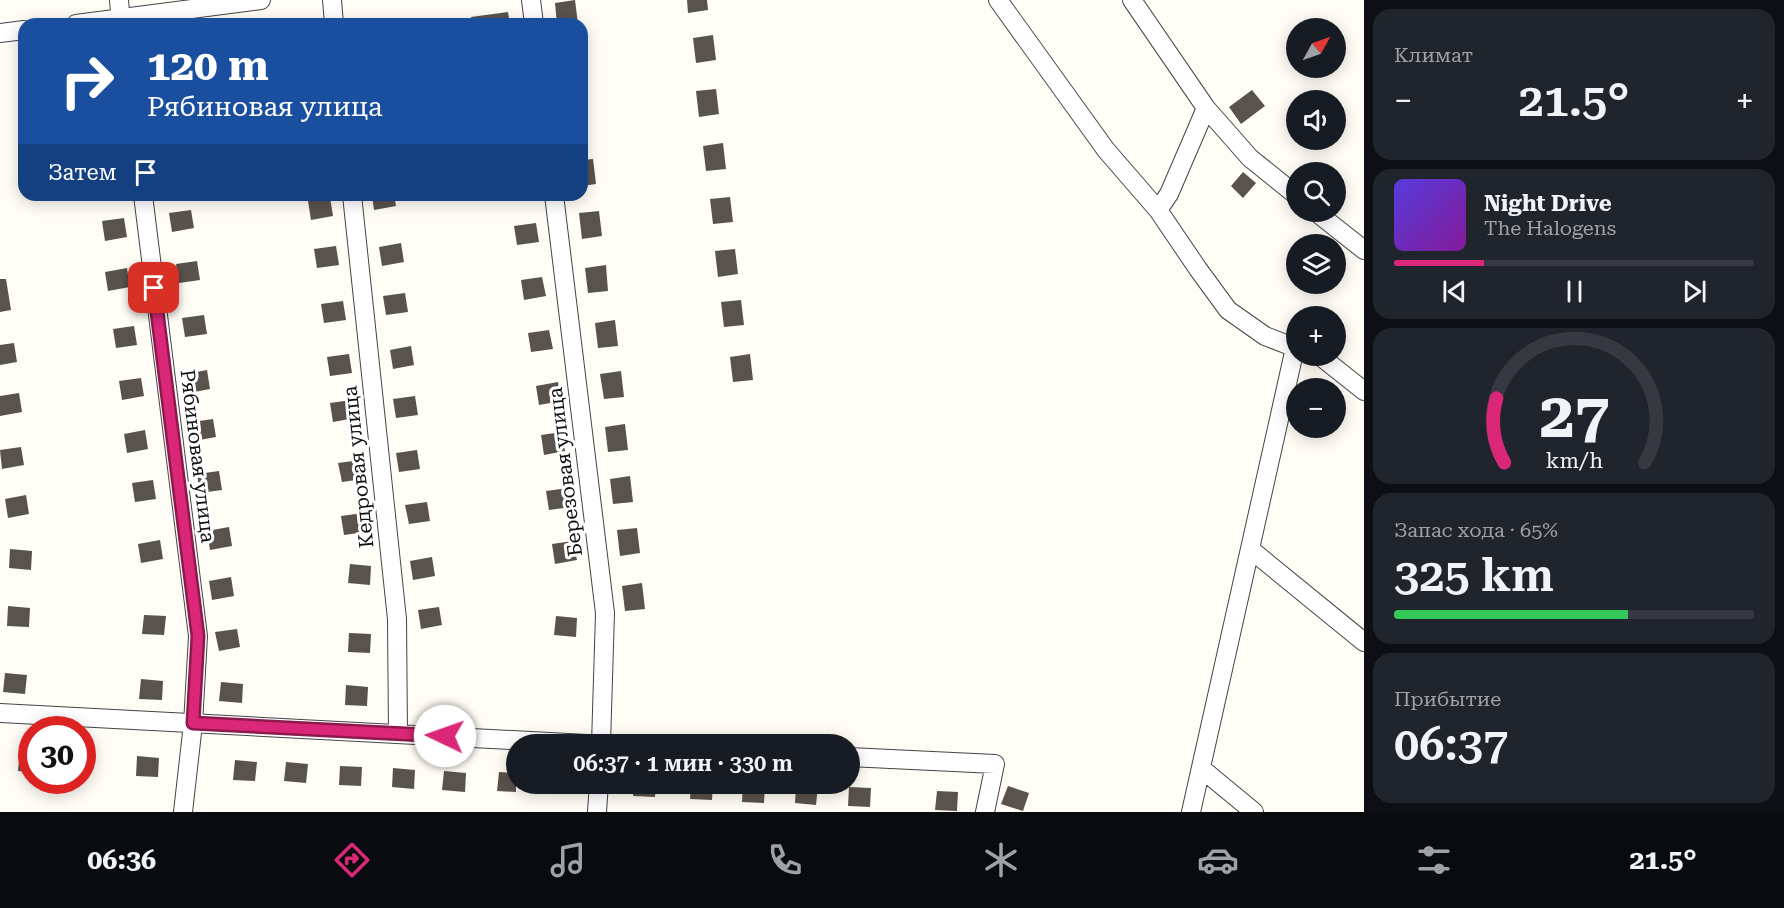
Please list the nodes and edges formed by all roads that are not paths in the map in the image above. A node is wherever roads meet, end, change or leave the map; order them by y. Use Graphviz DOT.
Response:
graph roads {
  1 [pos="118,0"];
  2 [pos="261,0"];
  3 [pos="332,0"];
  4 [pos="531,0"];
  5 [pos="998,0"];
  6 [pos="1132,0"];
  7 [pos="121,18"];
  8 [pos="141,18"];
  9 [pos="334,18"];
  10 [pos="533,18"];
  11 [pos="18,31"];
  12 [pos="0,33"];
  13 [pos="1206,108"];
  14 [pos="1286,187"];
  15 [pos="144,201"];
  16 [pos="353,201"];
  17 [pos="555,201"];
  18 [pos="1158,210"];
  19 [pos="1329,222"];
  20 [pos="1364,250"];
  21 [pos="1286,344"];
  22 [pos="1292,366"];
  23 [pos="1333,366"];
  24 [pos="1364,391"];
  25 [pos="1250,549"];
  26 [pos="1364,642"];
  27 [pos="0,713"];
  28 [pos="193,723"];
  29 [pos="398,734"];
  30 [pos="601,734"];
  31 [pos="506,740"];
  32 [pos="860,758"];
  33 [pos="1202,769"];
  34 [pos="598,794"];
  35 [pos="183,812"];
  36 [pos="597,812"];
  37 [pos="985,812"];
  38 [pos="1191,812"];
  39 [pos="1254,812"];
  1 -- 7 [label="street"];
  2 -- 8 [label="street"];
  3 -- 9 [label="street"];
  4 -- 10 [label="street"];
  5 -- 18 [label="street"];
  6 -- 13 [label="street"];
  11 -- 12 [label="street"];
  13 -- 14 [label="street"];
  13 -- 18 [label="street"];
  15 -- 28 [label="street, Рябиновая улица"];
  16 -- 29 [label="street, Кедровая улица"];
  17 -- 30 [label="street, Березовая улица"];
  18 -- 21 [label="street"];
  19 -- 20 [label="street"];
  22 -- 25 [label="street"];
  23 -- 24 [label="street"];
  25 -- 26 [label="street"];
  25 -- 33 [label="street"];
  27 -- 28 [label="street"];
  28 -- 29 [label="street"];
  28 -- 35 [label="street, Рябиновая улица"];
  29 -- 31 [label="street"];
  32 -- 37 [label="street"];
  33 -- 38 [label="street"];
  33 -- 39 [label="street"];
  34 -- 36 [label="street"];
}
